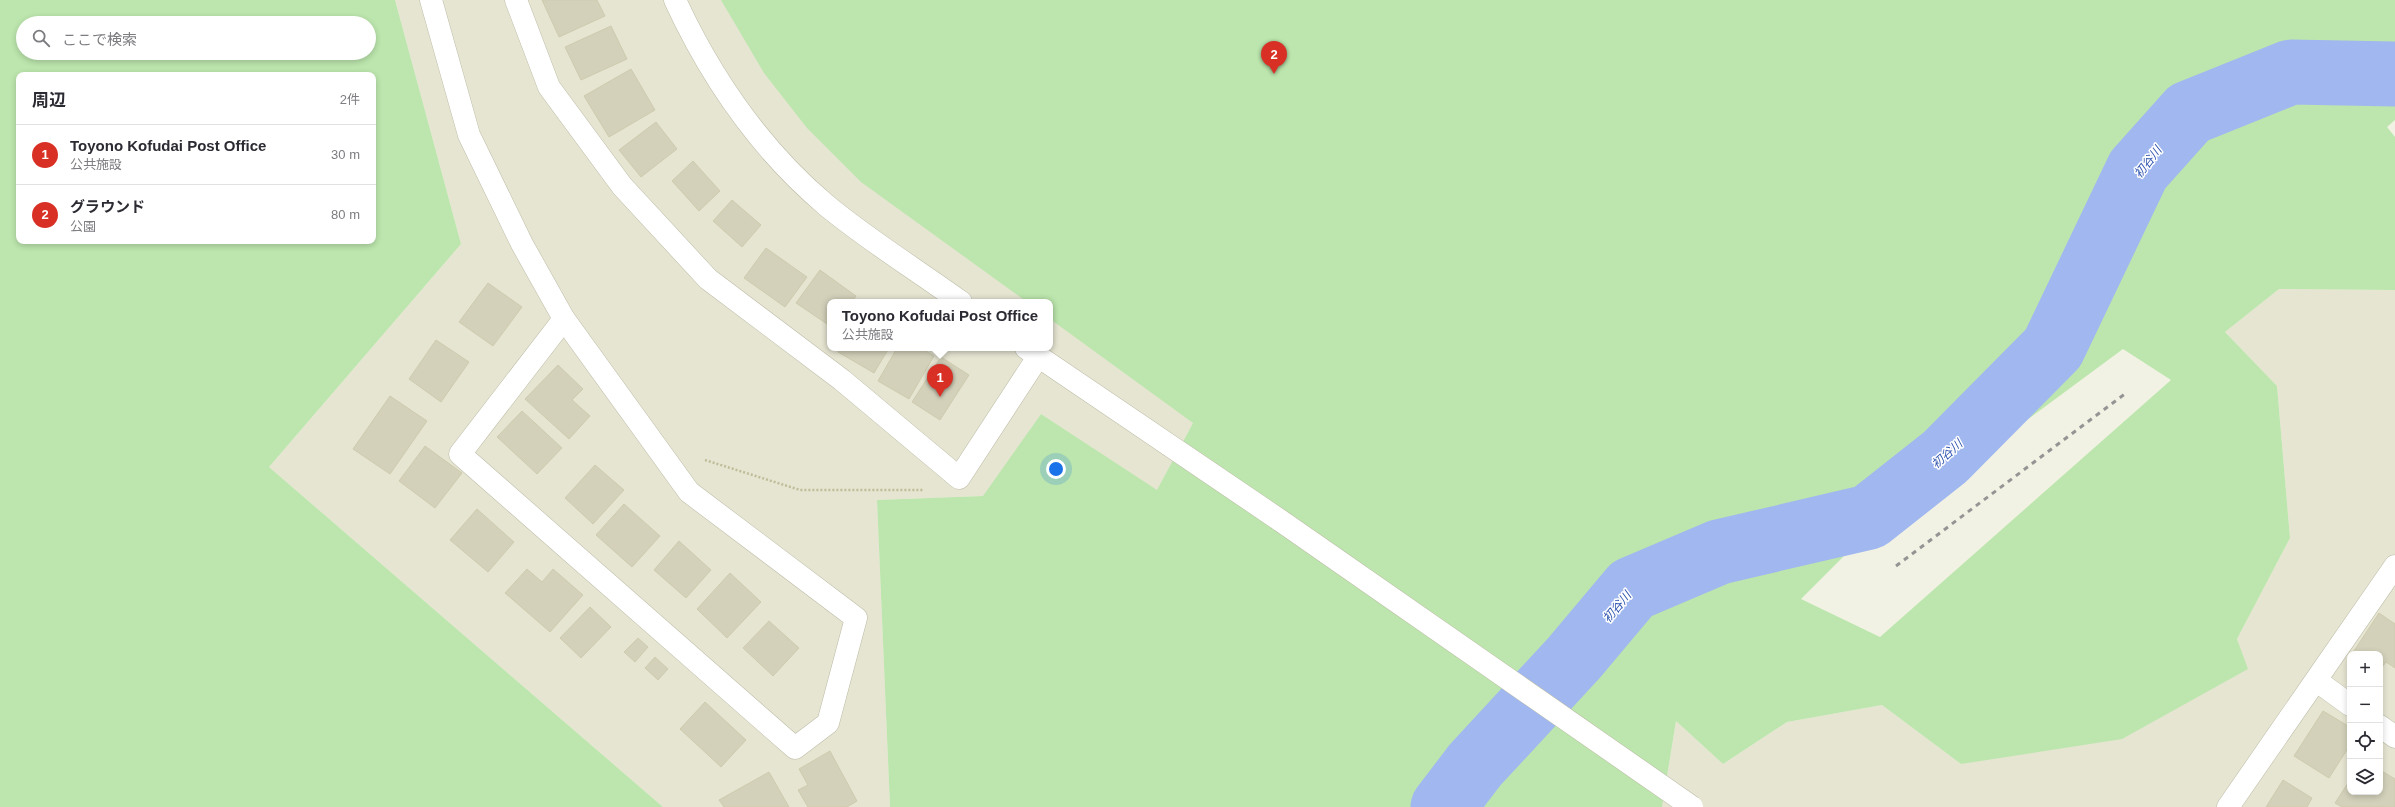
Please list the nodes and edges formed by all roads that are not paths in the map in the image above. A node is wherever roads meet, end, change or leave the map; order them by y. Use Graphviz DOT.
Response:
graph roads {
  1 [pos="431,0"];
  2 [pos="516,0"];
  3 [pos="675,0"];
  4 [pos="957,299"];
  5 [pos="564,319"];
  6 [pos="1032,352"];
  7 [pos="2395,566"];
  8 [pos="2317,681"];
  9 [pos="2347,703"];
  10 [pos="2383,728"];
  11 [pos="2395,737"];
  12 [pos="1692,807"];
  13 [pos="2228,807"];
  1 -- 5 [label="street"];
  2 -- 6 [label="street"];
  3 -- 4 [label="street"];
  5 -- 5 [label="street"];
  6 -- 12 [label="street, bridge"];
  7 -- 8 [label="street"];
  8 -- 9 [label="street"];
  8 -- 13 [label="street"];
  10 -- 11 [label="street"];
}
